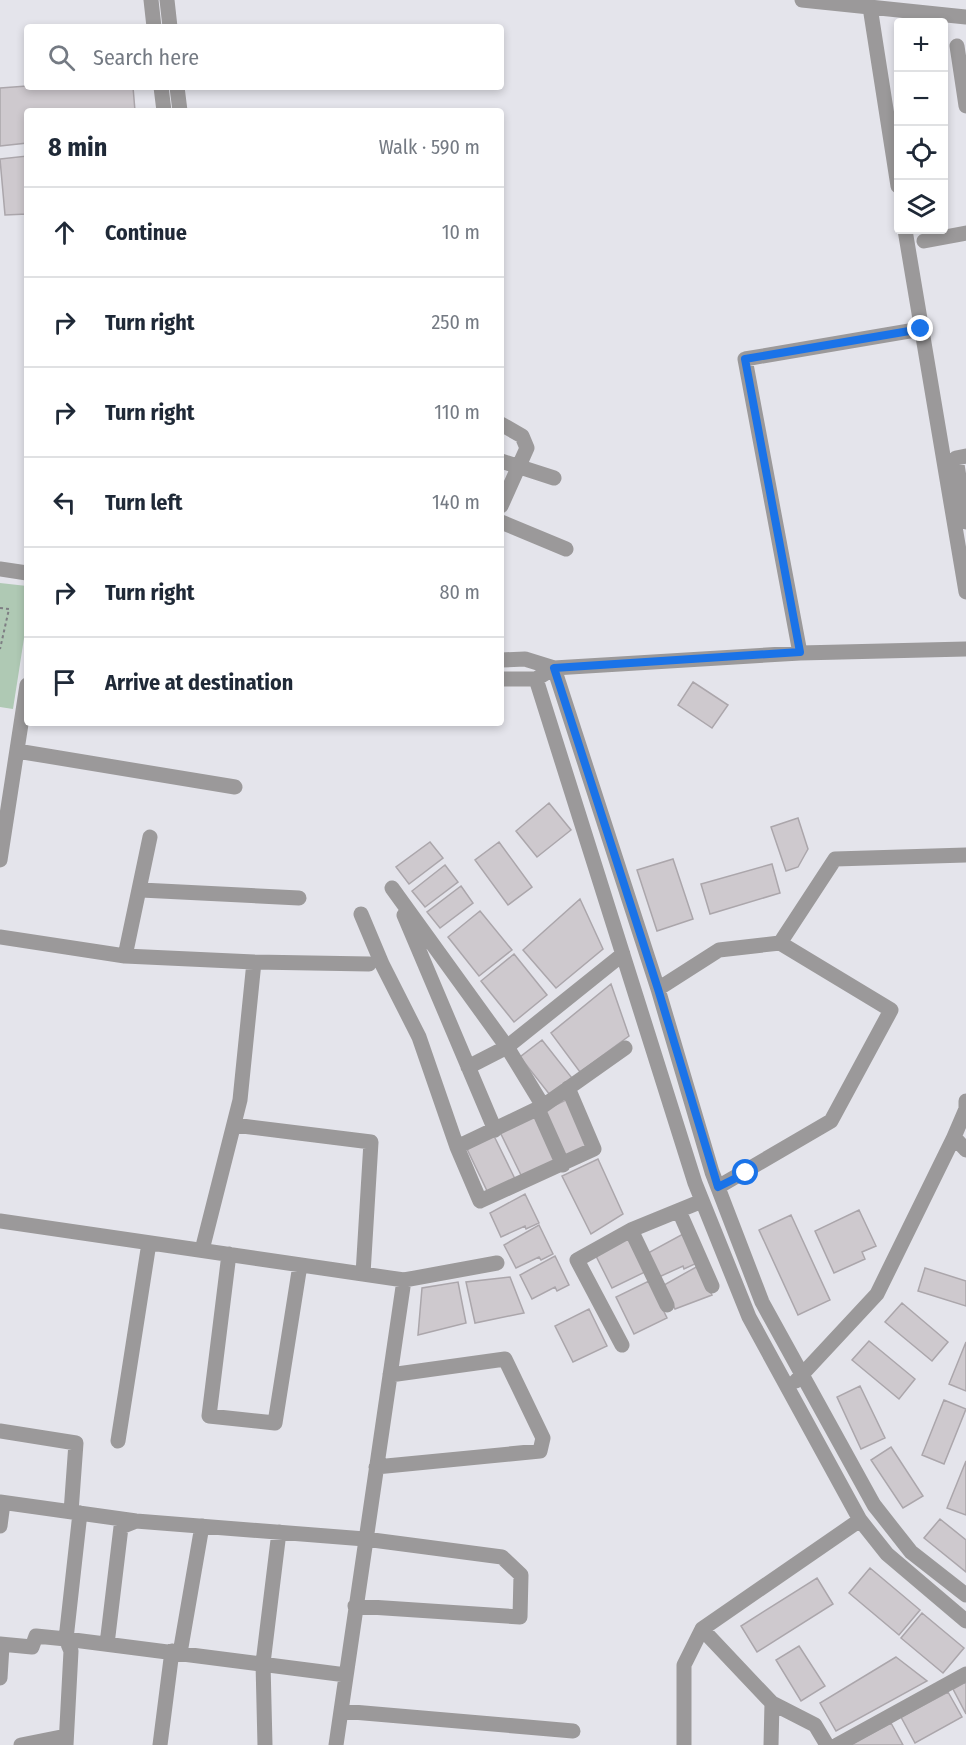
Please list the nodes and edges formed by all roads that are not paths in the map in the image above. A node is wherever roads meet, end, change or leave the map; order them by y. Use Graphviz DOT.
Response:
graph roads {
  1 [pos="151,0"];
  2 [pos="167,0"];
  3 [pos="802,0"];
  4 [pos="870,7"];
  5 [pos="966,18"];
  6 [pos="154,24"];
  7 [pos="170,24"];
  8 [pos="957,46"];
  9 [pos="161,90"];
  10 [pos="177,90"];
  11 [pos="966,106"];
  12 [pos="164,108"];
  13 [pos="180,108"];
  14 [pos="897,180"];
  15 [pos="966,233"];
  16 [pos="906,234"];
  17 [pos="924,241"];
  18 [pos="921,329"];
  19 [pos="504,426"];
  20 [pos="966,456"];
  21 [pos="504,462"];
  22 [pos="518,468"];
  23 [pos="554,478"];
  24 [pos="504,499"];
  25 [pos="966,522"];
  26 [pos="504,523"];
  27 [pos="566,549"];
  28 [pos="0,570"];
  29 [pos="24,573"];
  30 [pos="966,592"];
  31 [pos="966,649"];
  32 [pos="800,652"];
  33 [pos="504,660"];
  34 [pos="554,668"];
  35 [pos="504,679"];
  36 [pos="536,679"];
  37 [pos="24,705"];
  38 [pos="17,751"];
  39 [pos="235,787"];
  40 [pos="150,837"];
  41 [pos="966,855"];
  42 [pos="0,860"];
  43 [pos="141,890"];
  44 [pos="299,898"];
  45 [pos="361,914"];
  46 [pos="0,937"];
  47 [pos="780,943"];
  48 [pos="623,954"];
  49 [pos="125,956"];
  50 [pos="254,962"];
  51 [pos="369,964"];
  52 [pos="658,989"];
  53 [pos="507,1047"];
  54 [pos="625,1048"];
  55 [pos="468,1067"];
  56 [pos="568,1088"];
  57 [pos="966,1101"];
  58 [pos="540,1108"];
  59 [pos="234,1125"];
  60 [pos="495,1130"];
  61 [pos="954,1137"];
  62 [pos="457,1147"];
  63 [pos="966,1150"];
  64 [pos="563,1165"];
  65 [pos="718,1187"];
  66 [pos="702,1201"];
  67 [pos="679,1211"];
  68 [pos="0,1221"];
  69 [pos="631,1230"];
  70 [pos="149,1243"];
  71 [pos="202,1250"];
  72 [pos="230,1254"];
  73 [pos="497,1263"];
  74 [pos="300,1265"];
  75 [pos="363,1274"];
  76 [pos="404,1280"];
  77 [pos="712,1286"];
  78 [pos="667,1305"];
  79 [pos="622,1345"];
  80 [pos="390,1375"];
  81 [pos="802,1376"];
  82 [pos="789,1387"];
  83 [pos="0,1431"];
  84 [pos="118,1441"];
  85 [pos="376,1467"];
  86 [pos="1,1502"];
  87 [pos="76,1512"];
  88 [pos="860,1520"];
  89 [pos="136,1521"];
  90 [pos="0,1526"];
  91 [pos="202,1526"];
  92 [pos="279,1532"];
  93 [pos="365,1539"];
  94 [pos="966,1595"];
  95 [pos="356,1606"];
  96 [pos="966,1621"];
  97 [pos="702,1629"];
  98 [pos="66,1639"];
  99 [pos="107,1644"];
  100 [pos="1,1645"];
  101 [pos="176,1652"];
  102 [pos="263,1663"];
  103 [pos="966,1674"];
  104 [pos="346,1675"];
  105 [pos="0,1678"];
  106 [pos="772,1703"];
  107 [pos="341,1711"];
  108 [pos="573,1731"];
  109 [pos="66,1741"];
  110 [pos="21,1745"];
  111 [pos="159,1745"];
  112 [pos="265,1745"];
  113 [pos="336,1745"];
  114 [pos="684,1745"];
  115 [pos="771,1745"];
  116 [pos="827,1745"];
  117 [pos="837,1745"];
  1 -- 6 [label="street"];
  2 -- 7 [label="street"];
  3 -- 4 [label="street"];
  4 -- 5 [label="street"];
  4 -- 14 [label="street"];
  8 -- 11 [label="street"];
  9 -- 12 [label="street"];
  10 -- 13 [label="street"];
  15 -- 17 [label="street"];
  16 -- 18 [label="street"];
  18 -- 30 [label="street"];
  18 -- 32 [label="street"];
  19 -- 22 [label="street"];
  20 -- 25 [label="street"];
  21 -- 22 [label="street"];
  22 -- 23 [label="street"];
  22 -- 24 [label="street"];
  26 -- 27 [label="street"];
  28 -- 29 [label="street"];
  31 -- 32 [label="street"];
  32 -- 34 [label="street"];
  33 -- 34 [label="street"];
  34 -- 36 [label="street"];
  34 -- 52 [label="street"];
  35 -- 36 [label="street"];
  36 -- 48 [label="street"];
  37 -- 38 [label="street"];
  38 -- 39 [label="street"];
  38 -- 42 [label="street"];
  40 -- 43 [label="street"];
  41 -- 47 [label="street"];
  43 -- 44 [label="street"];
  43 -- 49 [label="street"];
  45 -- 62 [label="street"];
  46 -- 49 [label="street"];
  47 -- 52 [label="street"];
  47 -- 65 [label="street"];
  48 -- 53 [label="street"];
  48 -- 66 [label="street"];
  49 -- 50 [label="street"];
  50 -- 51 [label="street"];
  50 -- 59 [label="street"];
  52 -- 65 [label="street"];
  53 -- 55 [label="street"];
  53 -- 55 [label="street"];
  53 -- 58 [label="street"];
  54 -- 56 [label="street"];
  55 -- 60 [label="street"];
  56 -- 58 [label="street"];
  56 -- 64 [label="street"];
  57 -- 61 [label="street"];
  58 -- 60 [label="street"];
  58 -- 64 [label="street"];
  59 -- 71 [label="street"];
  59 -- 75 [label="street"];
  60 -- 62 [label="street"];
  61 -- 63 [label="street"];
  61 -- 81 [label="street"];
  62 -- 64 [label="street"];
  65 -- 81 [label="street"];
  66 -- 67 [label="street"];
  66 -- 82 [label="street"];
  67 -- 69 [label="street"];
  67 -- 77 [label="street"];
  68 -- 70 [label="street"];
  69 -- 78 [label="street"];
  69 -- 79 [label="street"];
  70 -- 71 [label="street"];
  70 -- 84 [label="street"];
  71 -- 72 [label="street"];
  72 -- 74 [label="street"];
  72 -- 74 [label="street"];
  73 -- 76 [label="street"];
  74 -- 75 [label="street"];
  75 -- 76 [label="street"];
  76 -- 80 [label="street"];
  80 -- 85 [label="street"];
  80 -- 85 [label="street"];
  81 -- 82 [label="street"];
  81 -- 94 [label="street"];
  82 -- 88 [label="street"];
  83 -- 87 [label="street"];
  85 -- 93 [label="street"];
  86 -- 87 [label="street"];
  86 -- 90 [label="street"];
  87 -- 89 [label="street"];
  87 -- 98 [label="street"];
  88 -- 96 [label="street"];
  88 -- 97 [label="street"];
  89 -- 91 [label="street"];
  89 -- 99 [label="street"];
  91 -- 92 [label="street"];
  91 -- 101 [label="street"];
  92 -- 93 [label="street"];
  92 -- 102 [label="street"];
  93 -- 95 [label="street"];
  93 -- 95 [label="street"];
  95 -- 104 [label="street"];
  97 -- 106 [label="street"];
  97 -- 114 [label="street"];
  98 -- 99 [label="street"];
  98 -- 100 [label="street"];
  98 -- 109 [label="street"];
  99 -- 101 [label="street"];
  100 -- 105 [label="street"];
  101 -- 102 [label="street"];
  101 -- 111 [label="street"];
  102 -- 104 [label="street"];
  102 -- 112 [label="street"];
  103 -- 117 [label="street"];
  104 -- 107 [label="street"];
  106 -- 115 [label="street"];
  106 -- 116 [label="street"];
  107 -- 108 [label="street"];
  107 -- 113 [label="street"];
  109 -- 110 [label="street"];
}
